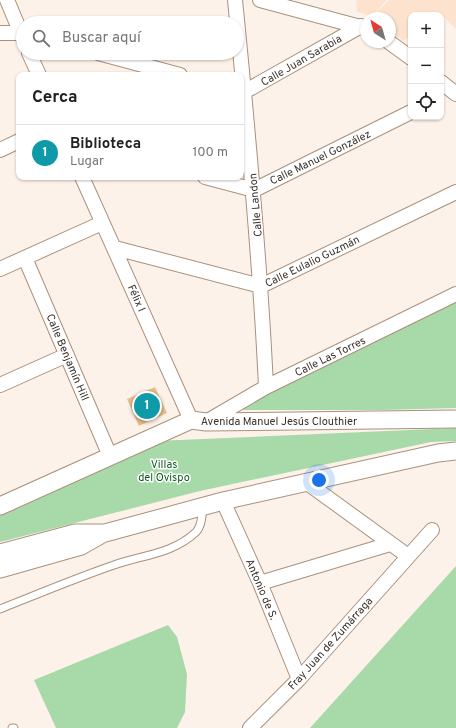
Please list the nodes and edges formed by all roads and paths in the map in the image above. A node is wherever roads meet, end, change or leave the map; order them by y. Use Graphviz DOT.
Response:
graph roads {
  1 [pos="7,0"];
  2 [pos="235,0"];
  3 [pos="260,0"];
  4 [pos="236,16"];
  5 [pos="16,20"];
  6 [pos="360,27"];
  7 [pos="360,30"];
  8 [pos="0,33"];
  9 [pos="16,34"];
  10 [pos="396,47"];
  11 [pos="408,56"];
  12 [pos="32,60"];
  13 [pos="124,60"];
  14 [pos="240,60"];
  15 [pos="38,72"];
  16 [pos="169,72"];
  17 [pos="241,72"];
  18 [pos="442,84"];
  19 [pos="244,91"];
  20 [pos="450,94"];
  21 [pos="244,101"];
  22 [pos="408,113"];
  23 [pos="16,142"];
  24 [pos="0,150"];
  25 [pos="83,180"];
  26 [pos="216,180"];
  27 [pos="254,190"];
  28 [pos="456,192"];
  29 [pos="102,224"];
  30 [pos="115,248"];
  31 [pos="25,258"];
  32 [pos="0,269"];
  33 [pos="261,286"];
  34 [pos="456,294"];
  35 [pos="67,355"];
  36 [pos="0,385"];
  37 [pos="266,387"];
  38 [pos="456,419"];
  39 [pos="198,421"];
  40 [pos="456,451"];
  41 [pos="110,456"];
  42 [pos="306,482"];
  43 [pos="223,501"];
  44 [pos="0,506"];
  45 [pos="203,506"];
  46 [pos="432,530"];
  47 [pos="105,533"];
  48 [pos="390,544"];
  49 [pos="0,553"];
  50 [pos="408,556"];
  51 [pos="0,569"];
  52 [pos="260,583"];
  53 [pos="0,609"];
  54 [pos="299,678"];
  55 [pos="250,728"];
  1 -- 5 [label="street"];
  2 -- 4 [label="street, Calle Landon"];
  3 -- 6 [label="street"];
  7 -- 19 [label="street, Calle Juan Sarabia"];
  8 -- 9 [label="street"];
  10 -- 11 [label="street"];
  12 -- 15 [label="street"];
  13 -- 16 [label="street"];
  14 -- 17 [label="street, Calle Landon"];
  18 -- 20 [label="street"];
  21 -- 27 [label="street, Calle Landon"];
  22 -- 27 [label="street, Calle Manuel González"];
  23 -- 24 [label="street"];
  25 -- 29 [label="street, Félix I"];
  26 -- 27 [label="street"];
  27 -- 33 [label="street, Calle Landon"];
  28 -- 33 [label="street, Calle Eulalio Guzmán"];
  29 -- 30 [label="street, Félix I"];
  29 -- 31 [label="street"];
  30 -- 33 [label="street, Calle Eulalio Guzmán"];
  30 -- 39 [label="street, Félix I"];
  31 -- 32 [label="street"];
  31 -- 35 [label="street, Calle Benjamín Hill"];
  33 -- 37 [label="street, Calle Landon"];
  34 -- 37 [label="street, Calle Las Torres"];
  35 -- 36 [label="street"];
  35 -- 41 [label="street, Calle Benjamín Hill"];
  37 -- 39 [label="street, Calle Las Torres"];
  38 -- 39 [label="street, Avenida Manuel Jesús Clouthier"];
  39 -- 41 [label="street, Avenida Manuel Jesús Clouthier"];
  40 -- 42 [label="street"];
  41 -- 44 [label="street, Avenida Manuel Jesús Clouthier"];
  42 -- 43 [label="street"];
  42 -- 48 [label="street"];
  43 -- 45 [label="street"];
  43 -- 52 [label="street, Antonio de S."];
  45 -- 47 [label="street"];
  45 -- 53 [label="lane"];
  46 -- 50 [label="street, Fray Juan de Zumárraga"];
  47 -- 49 [label="street"];
  47 -- 51 [label="street"];
  48 -- 50 [label="street"];
  48 -- 52 [label="street"];
  50 -- 54 [label="street, Fray Juan de Zumárraga"];
  52 -- 54 [label="street, Antonio de S."];
  54 -- 55 [label="street, Fray Juan de Zumárraga"];
}
